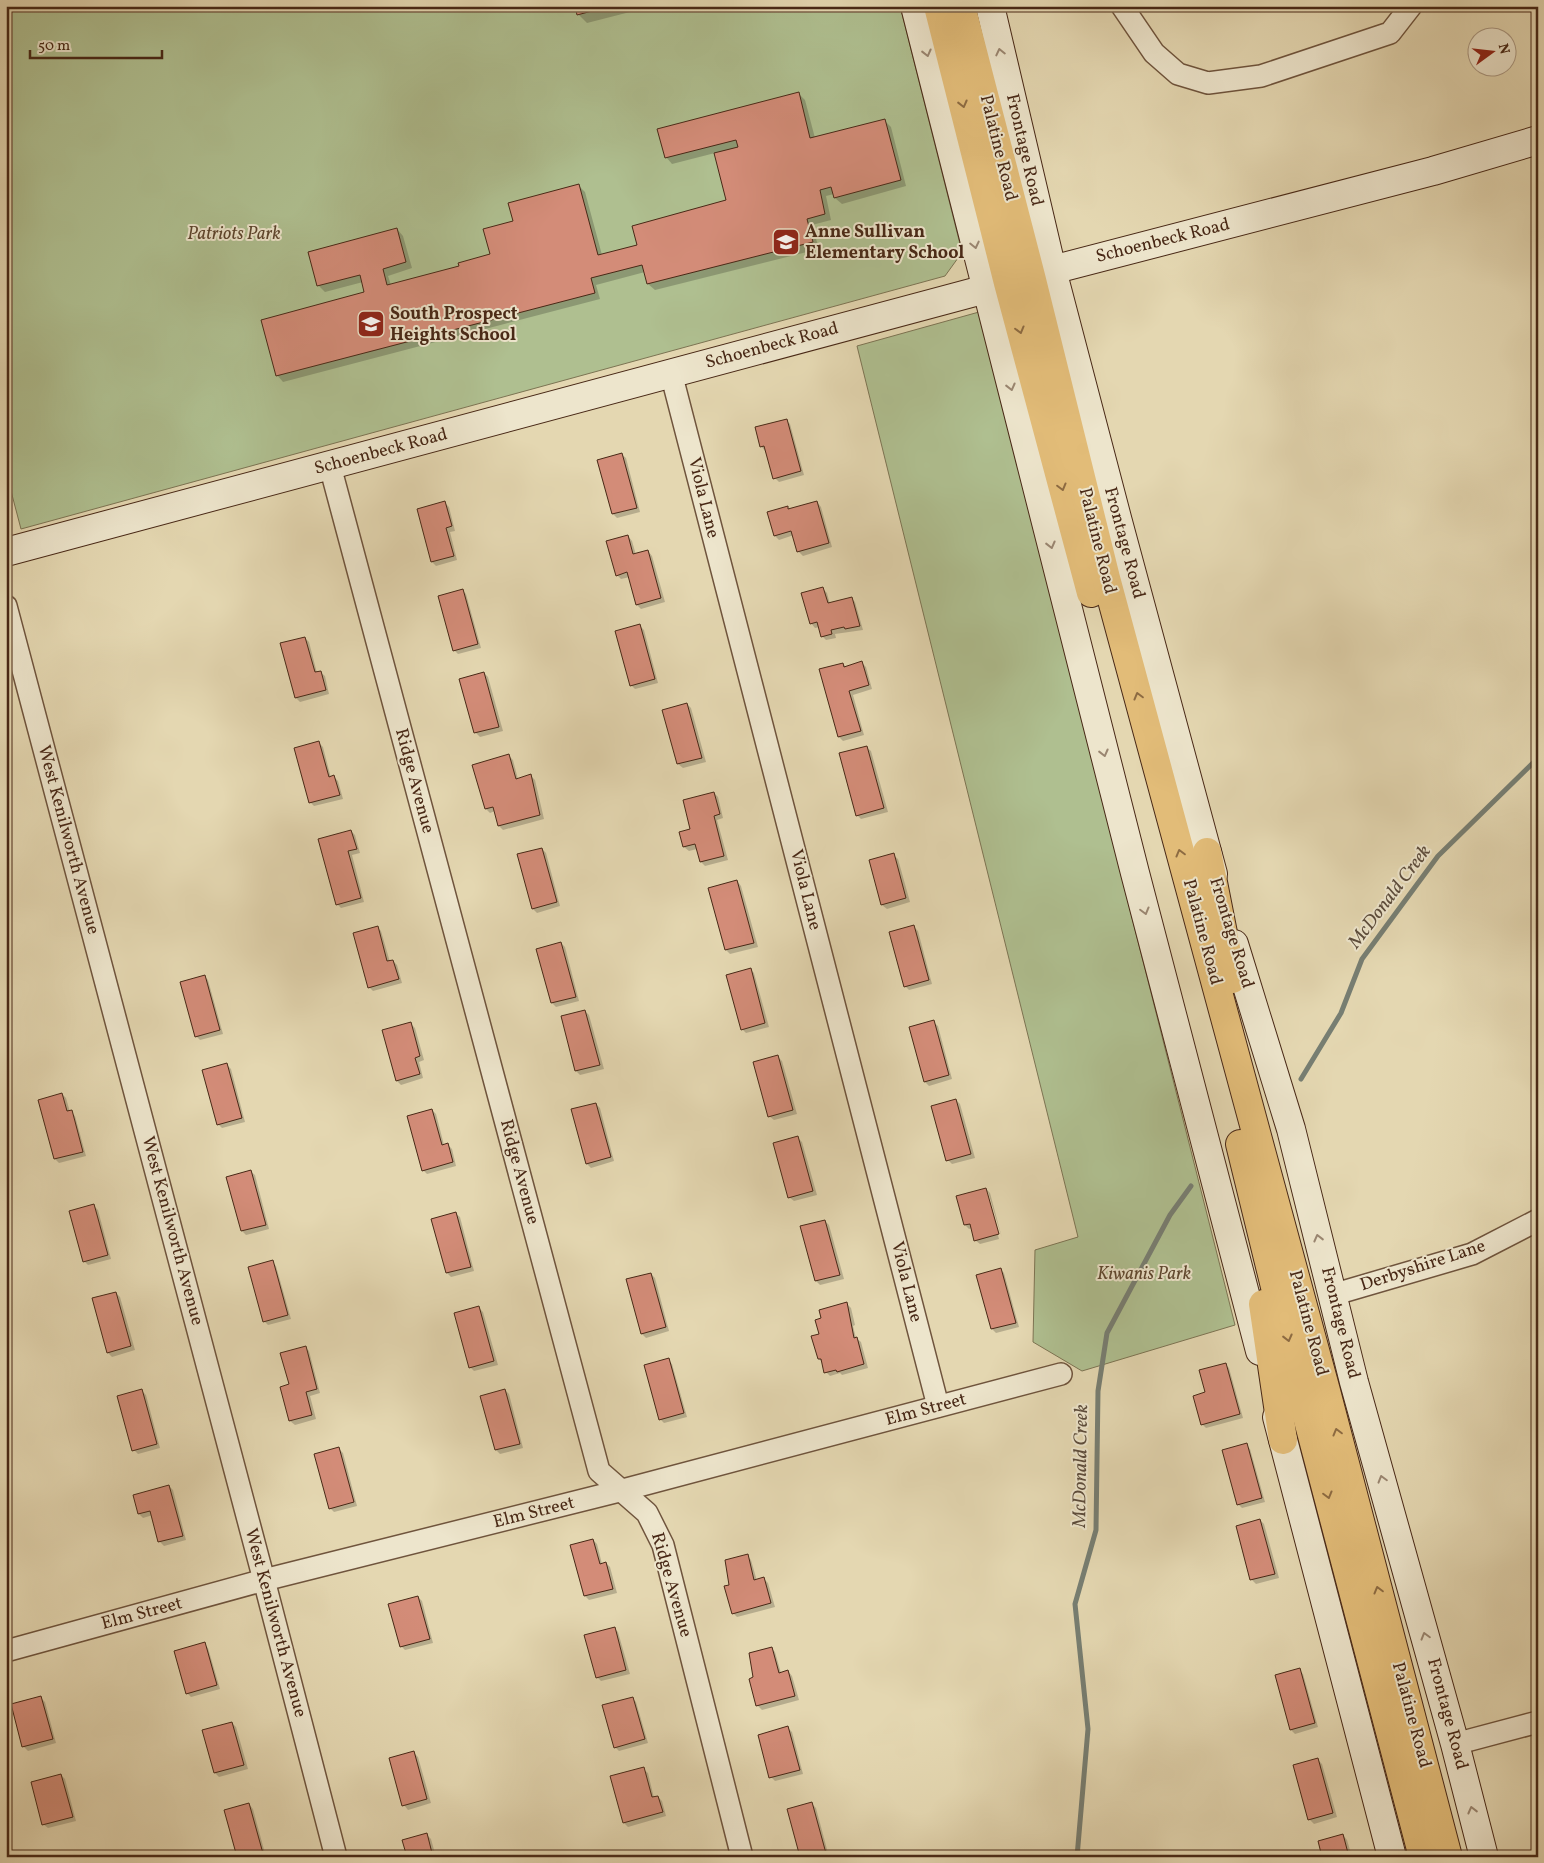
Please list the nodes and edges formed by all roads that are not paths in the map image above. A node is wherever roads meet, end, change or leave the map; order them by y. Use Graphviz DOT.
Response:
graph roads {
  1 [pos="915,6"];
  2 [pos="938,6"];
  3 [pos="961,6"];
  4 [pos="990,6"];
  5 [pos="1122,6"];
  6 [pos="1411,6"];
  7 [pos="1538,140"];
  8 [pos="1019,279"];
  9 [pos="671,373"];
  10 [pos="330,466"];
  11 [pos="6,552"];
  12 [pos="6,606"];
  13 [pos="1207,852"];
  14 [pos="1239,1139"];
  15 [pos="1278,1211"];
  16 [pos="1538,1220"];
  17 [pos="1332,1295"];
  18 [pos="1062,1374"];
  19 [pos="938,1406"];
  20 [pos="1283,1440"];
  21 [pos="623,1490"];
  22 [pos="264,1580"];
  23 [pos="6,1651"];
  24 [pos="1538,1722"];
  25 [pos="1455,1744"];
  26 [pos="336,1857"];
  27 [pos="742,1857"];
  28 [pos="1392,1857"];
  29 [pos="1423,1857"];
  30 [pos="1448,1857"];
  31 [pos="1484,1857"];
  1 -- 8 [label="street, Frontage Road, one-way"];
  2 -- 8 [label="highway, Palatine Road, one-way"];
  3 -- 8 [label="highway, Palatine Road"];
  8 -- 4 [label="street, Frontage Road, one-way"];
  5 -- 6 [label="street"];
  7 -- 8 [label="street, Schoenbeck Road"];
  8 -- 9 [label="street, Schoenbeck Road"];
  8 -- 13 [label="street, Frontage Road"];
  8 -- 14 [label="highway, Palatine Road, one-way"];
  15 -- 8 [label="highway, Palatine Road, one-way"];
  8 -- 20 [label="street, Frontage Road, one-way"];
  9 -- 10 [label="street, Schoenbeck Road"];
  9 -- 19 [label="street, Viola Lane"];
  10 -- 11 [label="street, Schoenbeck Road"];
  10 -- 21 [label="street, Ridge Avenue"];
  12 -- 22 [label="street, West Kenilworth Avenue"];
  13 -- 15 [label="highway"];
  17 -- 13 [label="street, Frontage Road, one-way"];
  14 -- 20 [label="highway"];
  14 -- 29 [label="highway, Palatine Road, one-way"];
  30 -- 15 [label="highway, Palatine Road, one-way"];
  16 -- 17 [label="street, Derbyshire Lane"];
  25 -- 17 [label="street, Frontage Road, one-way"];
  18 -- 19 [label="street, Elm Street"];
  19 -- 21 [label="street, Elm Street"];
  20 -- 28 [label="street, Frontage Road"];
  21 -- 22 [label="street, Elm Street"];
  21 -- 27 [label="street, Ridge Avenue"];
  22 -- 23 [label="street, Elm Street"];
  22 -- 26 [label="street, West Kenilworth Avenue"];
  24 -- 25 [label="street"];
  31 -- 25 [label="street, Frontage Road, one-way"];
}
